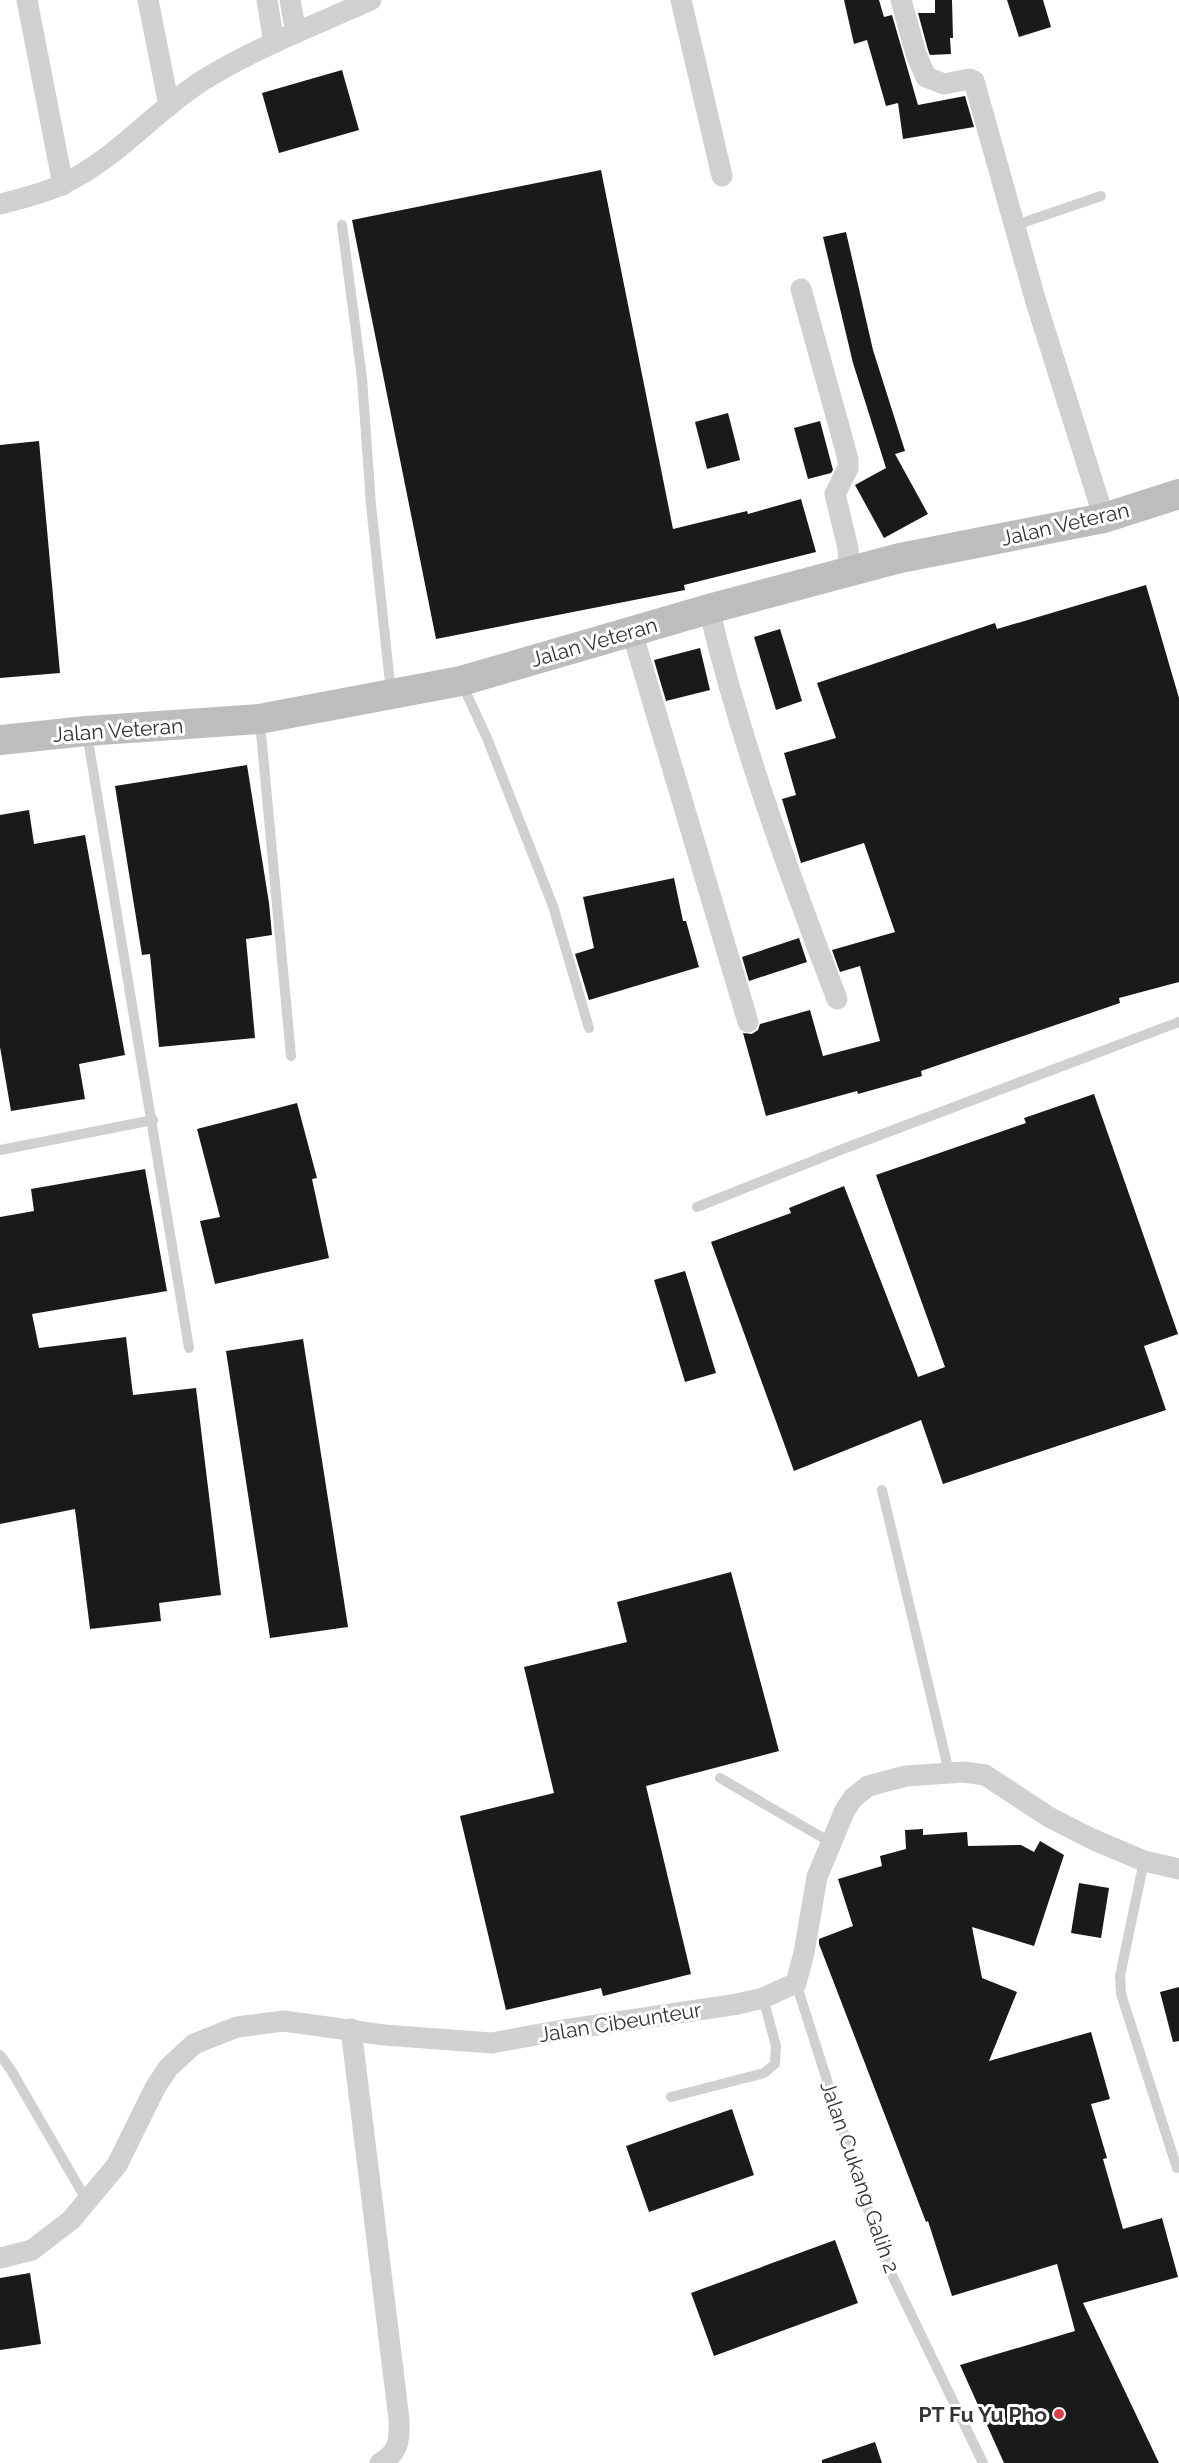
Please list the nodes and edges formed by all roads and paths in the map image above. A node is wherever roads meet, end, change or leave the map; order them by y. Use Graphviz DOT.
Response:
graph roads {
  1 [pos="27,0"];
  2 [pos="148,0"];
  3 [pos="267,0"];
  4 [pos="290,0"];
  5 [pos="371,0"];
  6 [pos="681,0"];
  7 [pos="901,0"];
  8 [pos="296,33"];
  9 [pos="274,43"];
  10 [pos="169,106"];
  11 [pos="722,176"];
  12 [pos="63,185"];
  13 [pos="1101,196"];
  14 [pos="0,204"];
  15 [pos="342,225"];
  16 [pos="1016,225"];
  17 [pos="801,289"];
  18 [pos="1179,494"];
  19 [pos="1104,518"];
  20 [pos="849,572"];
  21 [pos="710,609"];
  22 [pos="632,632"];
  23 [pos="461,681"];
  24 [pos="392,695"];
  25 [pos="259,719"];
  26 [pos="86,731"];
  27 [pos="0,740"];
  28 [pos="837,999"];
  29 [pos="748,1022"];
  30 [pos="1179,1022"];
  31 [pos="589,1028"];
  32 [pos="291,1056"];
  33 [pos="153,1120"];
  34 [pos="0,1150"];
  35 [pos="697,1207"];
  36 [pos="189,1348"];
  37 [pos="882,1490"];
  38 [pos="949,1772"];
  39 [pos="720,1778"];
  40 [pos="830,1842"];
  41 [pos="1144,1861"];
  42 [pos="1179,1869"];
  43 [pos="796,1983"];
  44 [pos="763,1998"];
  45 [pos="351,2029"];
  46 [pos="0,2055"];
  47 [pos="671,2097"];
  48 [pos="1177,2168"];
  49 [pos="87,2201"];
  50 [pos="0,2258"];
  51 [pos="380,2463"];
  52 [pos="983,2463"];
  1 -- 12 [label="street"];
  2 -- 10 [label="street"];
  3 -- 9 [label="street"];
  4 -- 8 [label="street"];
  5 -- 8 [label="street"];
  6 -- 11 [label="street"];
  7 -- 16 [label="street"];
  8 -- 9 [label="street"];
  9 -- 10 [label="street"];
  10 -- 12 [label="street"];
  12 -- 14 [label="street"];
  13 -- 16 [label="lane"];
  15 -- 24 [label="lane"];
  16 -- 19 [label="street"];
  17 -- 20 [label="street"];
  18 -- 19 [label="main road, Jalan Veteran"];
  19 -- 20 [label="main road, Jalan Veteran"];
  20 -- 21 [label="main road, Jalan Veteran"];
  21 -- 22 [label="main road, Jalan Veteran"];
  21 -- 28 [label="street"];
  22 -- 23 [label="main road, Jalan Veteran"];
  22 -- 29 [label="street"];
  23 -- 24 [label="main road, Jalan Veteran"];
  23 -- 31 [label="lane"];
  24 -- 25 [label="main road, Jalan Veteran"];
  25 -- 26 [label="main road, Jalan Veteran"];
  25 -- 32 [label="lane"];
  26 -- 27 [label="main road, Jalan Veteran"];
  26 -- 33 [label="lane"];
  30 -- 35 [label="lane"];
  33 -- 34 [label="lane"];
  33 -- 36 [label="lane"];
  37 -- 38 [label="lane"];
  38 -- 40 [label="street"];
  38 -- 41 [label="street"];
  39 -- 40 [label="lane"];
  40 -- 43 [label="street"];
  41 -- 42 [label="street"];
  41 -- 48 [label="lane"];
  43 -- 44 [label="street, Jalan Cibeunteur"];
  43 -- 52 [label="lane, Jalan Cukang Galih 2"];
  44 -- 45 [label="street, Jalan Cibeunteur"];
  44 -- 47 [label="lane"];
  45 -- 49 [label="street, Jalan Cibeunteur"];
  45 -- 51 [label="street"];
  46 -- 49 [label="lane"];
  49 -- 50 [label="street, Jalan Cibeunteur"];
}
